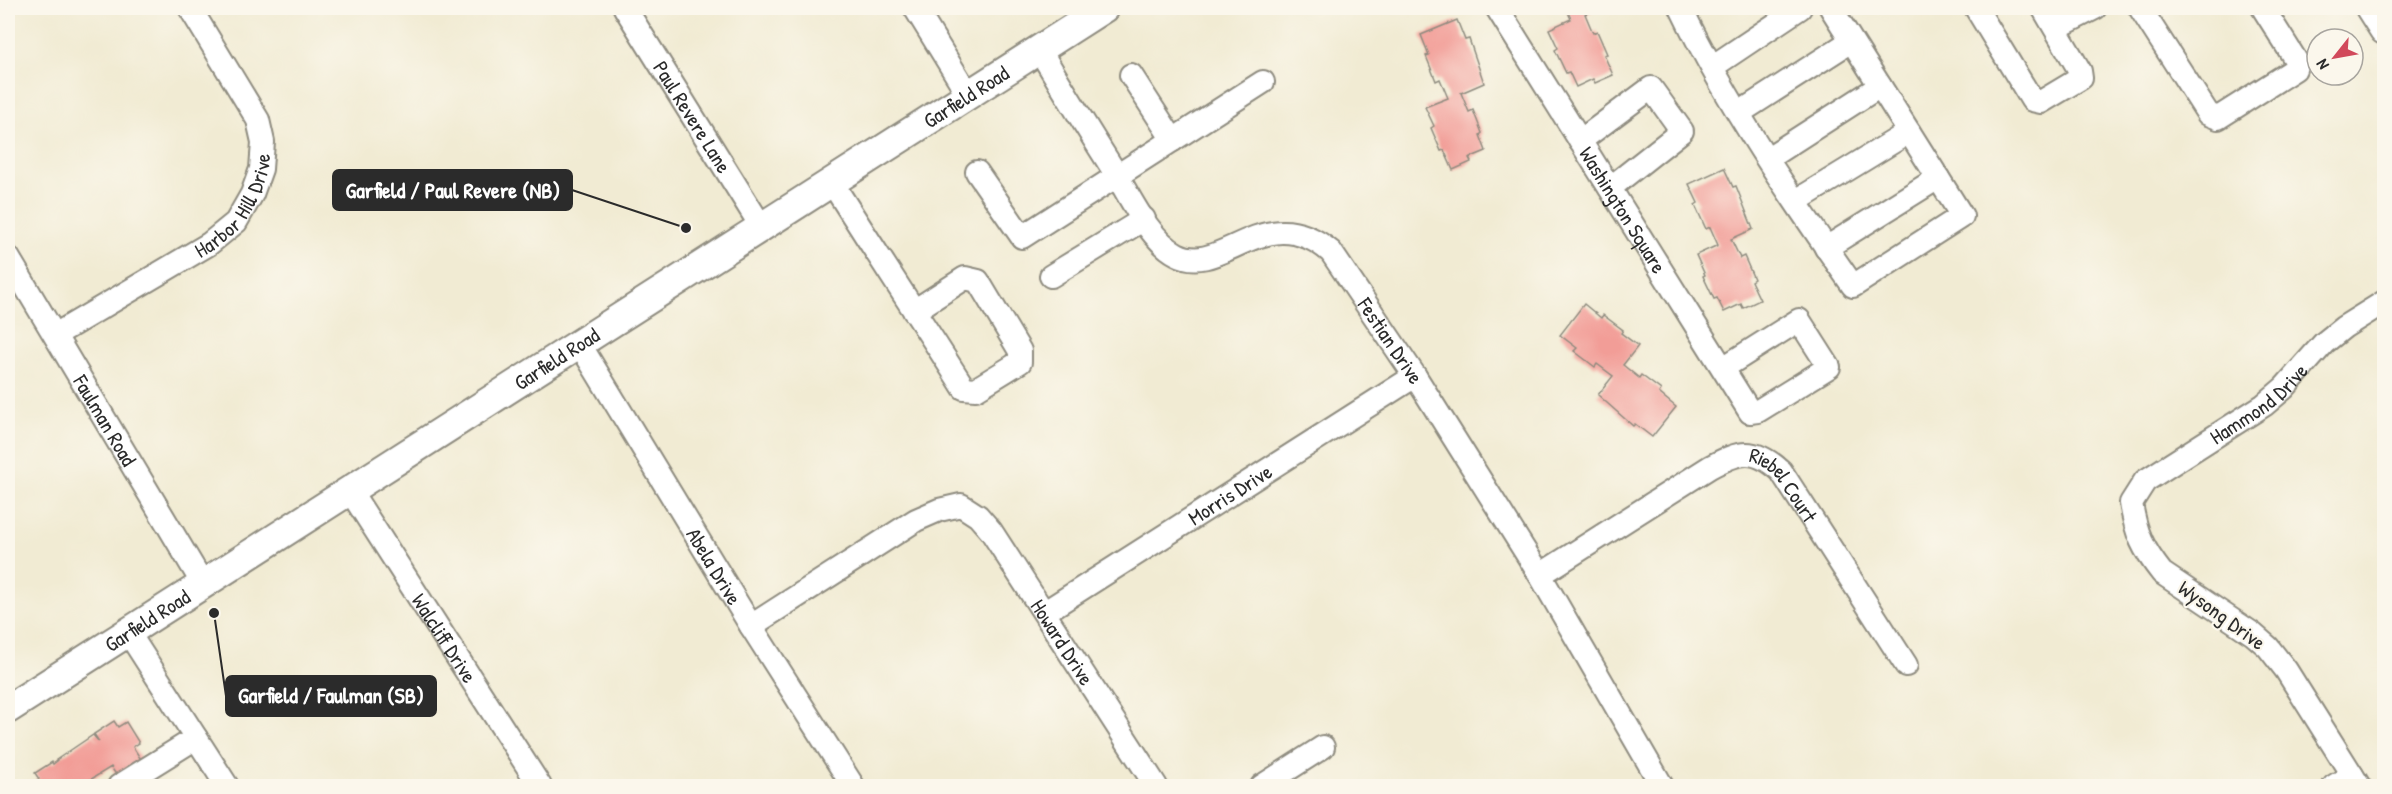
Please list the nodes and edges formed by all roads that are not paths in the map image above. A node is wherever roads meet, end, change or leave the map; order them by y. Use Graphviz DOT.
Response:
graph roads {
  1 [pos="190,8"];
  2 [pos="625,8"];
  3 [pos="915,8"];
  4 [pos="1104,8"];
  5 [pos="1497,8"];
  6 [pos="1683,8"];
  7 [pos="1800,8"];
  8 [pos="1831,8"];
  9 [pos="1976,8"];
  10 [pos="2043,8"];
  11 [pos="2095,8"];
  12 [pos="2140,8"];
  13 [pos="2263,8"];
  14 [pos="2370,8"];
  15 [pos="2056,28"];
  16 [pos="2385,30"];
  17 [pos="1851,40"];
  18 [pos="1038,49"];
  19 [pos="1712,67"];
  20 [pos="1131,75"];
  21 [pos="1263,82"];
  22 [pos="1880,86"];
  23 [pos="968,94"];
  24 [pos="1739,113"];
  25 [pos="1909,132"];
  26 [pos="1173,140"];
  27 [pos="1580,141"];
  28 [pos="1768,158"];
  29 [pos="977,172"];
  30 [pos="1117,177"];
  31 [pos="1938,178"];
  32 [pos="831,181"];
  33 [pos="1610,188"];
  34 [pos="1796,201"];
  35 [pos="1144,219"];
  36 [pos="761,226"];
  37 [pos="1826,248"];
  38 [pos="8,257"];
  39 [pos="1051,276"];
  40 [pos="2385,302"];
  41 [pos="914,311"];
  42 [pos="55,335"];
  43 [pos="579,343"];
  44 [pos="1723,368"];
  45 [pos="1415,376"];
  46 [pos="349,489"];
  47 [pos="2131,503"];
  48 [pos="1540,575"];
  49 [pos="203,584"];
  50 [pos="1045,612"];
  51 [pos="751,626"];
  52 [pos="128,632"];
  53 [pos="1906,665"];
  54 [pos="8,709"];
  55 [pos="196,738"];
  56 [pos="1323,747"];
  57 [pos="2349,783"];
  58 [pos="119,786"];
  59 [pos="227,786"];
  60 [pos="540,786"];
  61 [pos="853,786"];
  62 [pos="1156,786"];
  63 [pos="1262,786"];
  64 [pos="1662,786"];
  1 -- 42 [label="street, Harbor Hill Drive"];
  2 -- 36 [label="street, Paul Revere Lane"];
  3 -- 23 [label="street"];
  4 -- 18 [label="main road, Garfield Road"];
  5 -- 27 [label="street, Washington Square"];
  6 -- 19 [label="street"];
  7 -- 19 [label="street"];
  8 -- 17 [label="street"];
  9 -- 15 [label="street"];
  10 -- 15 [label="street"];
  11 -- 15 [label="street"];
  12 -- 13 [label="street"];
  14 -- 16 [label="main road"];
  17 -- 22 [label="street"];
  17 -- 24 [label="street"];
  18 -- 23 [label="main road, Garfield Road"];
  18 -- 30 [label="street, Festian Drive"];
  19 -- 24 [label="street"];
  20 -- 26 [label="street"];
  21 -- 26 [label="street"];
  22 -- 25 [label="street"];
  22 -- 28 [label="street"];
  23 -- 32 [label="main road, Garfield Road"];
  24 -- 28 [label="street"];
  25 -- 31 [label="street"];
  25 -- 34 [label="street"];
  26 -- 30 [label="street"];
  27 -- 33 [label="street, Washington Square"];
  27 -- 33 [label="street"];
  28 -- 34 [label="street"];
  29 -- 30 [label="street"];
  30 -- 35 [label="street, Festian Drive"];
  31 -- 37 [label="street"];
  31 -- 37 [label="street"];
  32 -- 36 [label="main road, Garfield Road"];
  32 -- 41 [label="street"];
  33 -- 44 [label="street, Washington Square"];
  34 -- 37 [label="street"];
  35 -- 39 [label="street"];
  35 -- 45 [label="street, Festian Drive"];
  36 -- 43 [label="main road, Garfield Road"];
  38 -- 42 [label="street, Faulman Road"];
  40 -- 47 [label="street, Hammond Drive"];
  41 -- 41 [label="street"];
  42 -- 49 [label="street, Faulman Road"];
  43 -- 46 [label="main road, Garfield Road"];
  43 -- 51 [label="street, Abela Drive"];
  44 -- 44 [label="street, Washington Square"];
  45 -- 48 [label="street, Festian Drive"];
  45 -- 50 [label="street, Morris Drive"];
  46 -- 49 [label="main road, Garfield Road"];
  46 -- 60 [label="street, Walcliff Drive"];
  47 -- 57 [label="street, Wysong Drive"];
  48 -- 53 [label="street, Riebel Court"];
  48 -- 64 [label="street, Festian Drive"];
  49 -- 52 [label="main road, Garfield Road"];
  50 -- 51 [label="street, Howard Drive"];
  50 -- 62 [label="street, Howard Drive"];
  51 -- 61 [label="street, Abela Drive"];
  52 -- 54 [label="main road, Garfield Road"];
  52 -- 55 [label="street"];
  55 -- 58 [label="street"];
  55 -- 59 [label="street"];
  56 -- 63 [label="street"];
}
